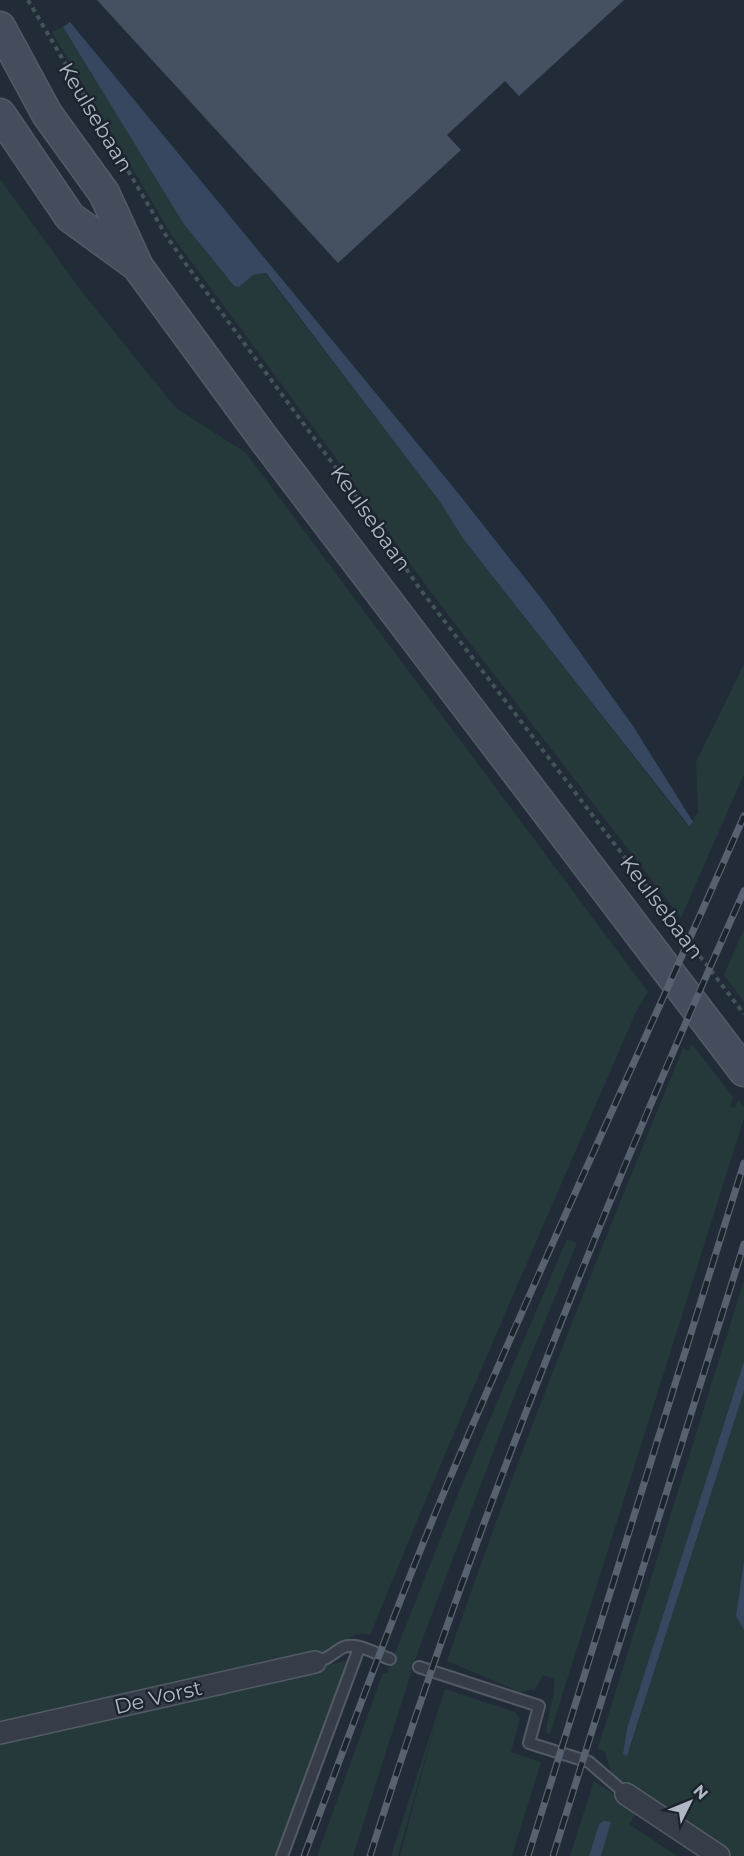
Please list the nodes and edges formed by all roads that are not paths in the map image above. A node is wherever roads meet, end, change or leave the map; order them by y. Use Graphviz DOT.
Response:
graph roads {
  1 [pos="0,27"];
  2 [pos="0,114"];
  3 [pos="138,267"];
  4 [pos="744,1071"];
  5 [pos="359,1648"];
  6 [pos="390,1659"];
  7 [pos="315,1662"];
  8 [pos="419,1667"];
  9 [pos="0,1733"];
  10 [pos="626,1794"];
  11 [pos="282,1856"];
  12 [pos="719,1856"];
  1 -- 3 [label="main road, Keulsebaan"];
  2 -- 3 [label="main road, Keulsebaan"];
  3 -- 4 [label="main road, Keulsebaan"];
  5 -- 6 [label="lane"];
  5 -- 7 [label="lane"];
  5 -- 11 [label="lane"];
  7 -- 9 [label="street, De Vorst"];
  8 -- 10 [label="lane"];
  10 -- 12 [label="street"];
}
